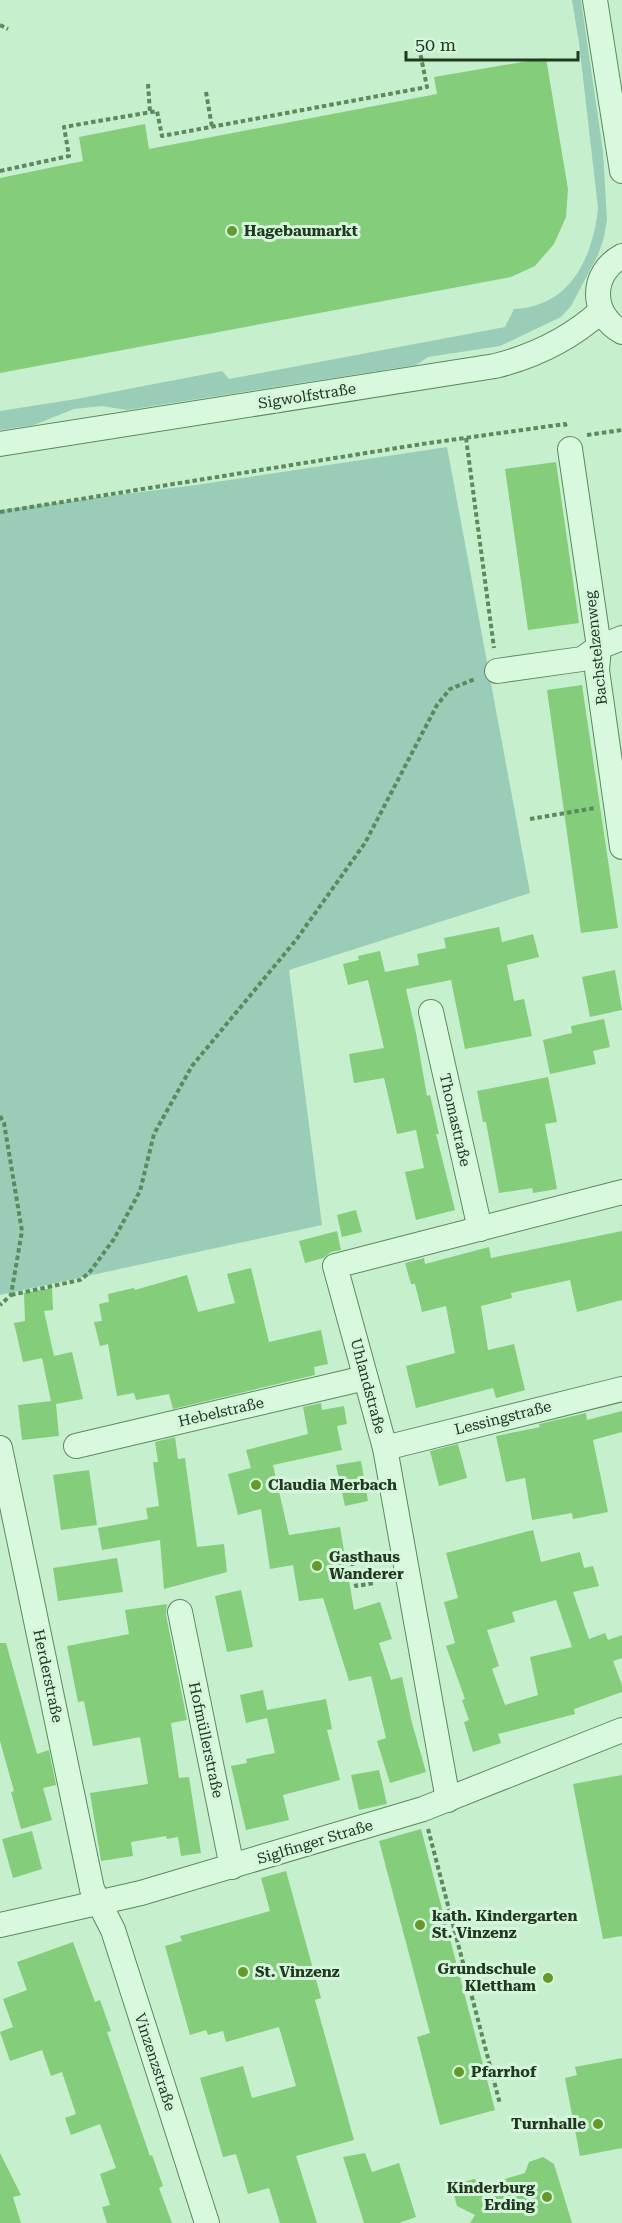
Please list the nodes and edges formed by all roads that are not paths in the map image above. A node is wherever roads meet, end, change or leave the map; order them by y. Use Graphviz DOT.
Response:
graph roads {
  1 [pos="595,0"];
  2 [pos="622,171"];
  3 [pos="622,256"];
  4 [pos="601,311"];
  5 [pos="622,332"];
  6 [pos="0,444"];
  7 [pos="570,449"];
  8 [pos="622,638"];
  9 [pos="599,647"];
  10 [pos="497,671"];
  11 [pos="622,847"];
  12 [pos="431,1012"];
  13 [pos="622,1192"];
  14 [pos="480,1229"];
  15 [pos="366,1378"];
  16 [pos="622,1389"];
  17 [pos="76,1446"];
  18 [pos="0,1448"];
  19 [pos="385,1448"];
  20 [pos="180,1612"];
  21 [pos="622,1730"];
  22 [pos="448,1800"];
  23 [pos="232,1867"];
  24 [pos="99,1903"];
  25 [pos="0,1925"];
  26 [pos="207,2223"];
  1 -- 2 [label="street"];
  3 -- 4 [label="street"];
  4 -- 5 [label="street"];
  4 -- 6 [label="street, Sigwolfstraße"];
  7 -- 9 [label="street, Bachstelzenweg"];
  8 -- 9 [label="street"];
  9 -- 10 [label="street"];
  9 -- 11 [label="street, Bachstelzenweg"];
  12 -- 14 [label="street, Thomastraße"];
  13 -- 14 [label="street, Uhlandstraße"];
  14 -- 15 [label="street, Uhlandstraße"];
  15 -- 17 [label="street, Hebelstraße"];
  15 -- 19 [label="street, Uhlandstraße"];
  16 -- 19 [label="street, Lessingstraße"];
  18 -- 24 [label="street, Herderstraße"];
  19 -- 22 [label="street, Uhlandstraße"];
  20 -- 23 [label="street, Hofmüllerstraße"];
  21 -- 22 [label="street, Siglfinger Straße"];
  22 -- 23 [label="street, Siglfinger Straße"];
  23 -- 24 [label="street, Siglfinger Straße"];
  24 -- 25 [label="street, Siglfinger Straße"];
  24 -- 26 [label="street, Vinzenzstraße"];
}
